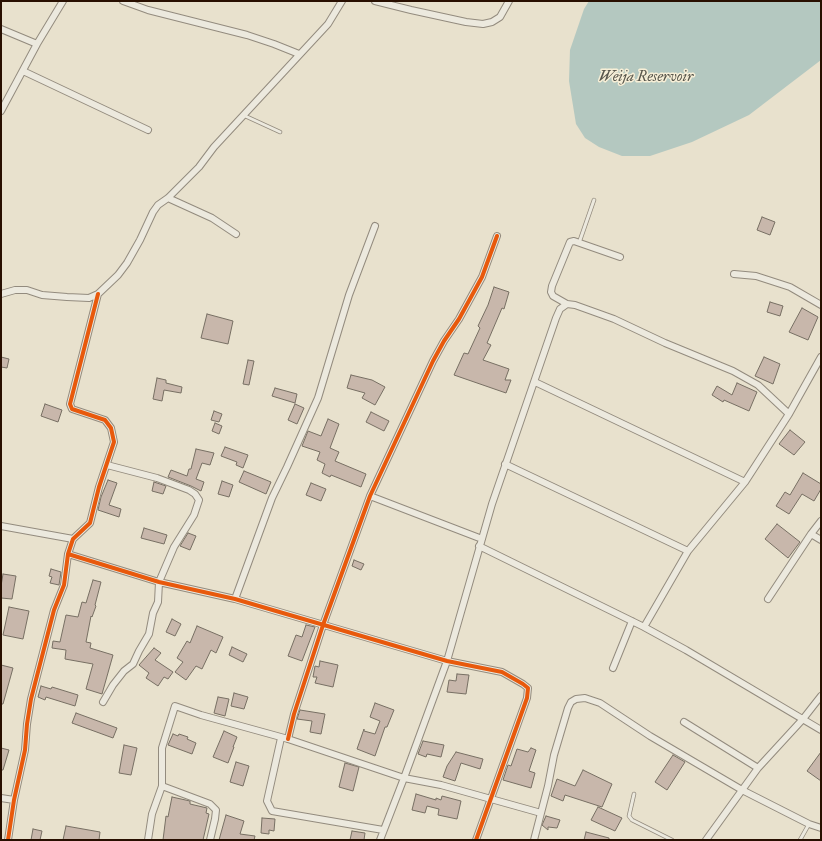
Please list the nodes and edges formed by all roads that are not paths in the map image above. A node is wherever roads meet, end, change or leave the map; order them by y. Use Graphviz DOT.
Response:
graph roads {
  1 [pos="63,1"];
  2 [pos="123,1"];
  3 [pos="342,1"];
  4 [pos="375,1"];
  5 [pos="508,1"];
  6 [pos="1,29"];
  7 [pos="37,44"];
  8 [pos="298,54"];
  9 [pos="23,71"];
  10 [pos="1,111"];
  11 [pos="243,115"];
  12 [pos="148,130"];
  13 [pos="280,132"];
  14 [pos="168,198"];
  15 [pos="594,200"];
  16 [pos="375,226"];
  17 [pos="236,234"];
  18 [pos="497,236"];
  19 [pos="579,243"];
  20 [pos="620,257"];
  21 [pos="734,274"];
  22 [pos="1,294"];
  23 [pos="98,294"];
  24 [pos="567,304"];
  25 [pos="821,306"];
  26 [pos="821,357"];
  27 [pos="535,382"];
  28 [pos="789,414"];
  29 [pos="505,464"];
  30 [pos="107,465"];
  31 [pos="745,482"];
  32 [pos="370,496"];
  33 [pos="821,521"];
  34 [pos="1,526"];
  35 [pos="811,534"];
  36 [pos="73,539"];
  37 [pos="482,539"];
  38 [pos="821,540"];
  39 [pos="479,546"];
  40 [pos="688,551"];
  41 [pos="68,554"];
  42 [pos="159,582"];
  43 [pos="236,599"];
  44 [pos="768,599"];
  45 [pos="632,621"];
  46 [pos="323,625"];
  47 [pos="644,627"];
  48 [pos="447,660"];
  49 [pos="613,668"];
  50 [pos="821,696"];
  51 [pos="102,702"];
  52 [pos="803,719"];
  53 [pos="684,722"];
  54 [pos="821,730"];
  55 [pos="285,739"];
  56 [pos="758,768"];
  57 [pos="404,778"];
  58 [pos="162,786"];
  59 [pos="742,790"];
  60 [pos="634,794"];
  61 [pos="1,798"];
  62 [pos="14,800"];
  63 [pos="490,800"];
  64 [pos="541,813"];
  65 [pos="809,824"];
  66 [pos="821,828"];
  67 [pos="383,830"];
  68 [pos="8,840"];
  69 [pos="148,840"];
  70 [pos="210,840"];
  71 [pos="380,840"];
  72 [pos="476,840"];
  73 [pos="534,840"];
  74 [pos="672,840"];
  75 [pos="706,840"];
  76 [pos="800,840"];
  1 -- 7 [label="street"];
  2 -- 8 [label="street"];
  3 -- 8 [label="street"];
  4 -- 5 [label="street"];
  6 -- 7 [label="street"];
  7 -- 9 [label="street"];
  8 -- 11 [label="street"];
  9 -- 10 [label="street"];
  9 -- 12 [label="street"];
  11 -- 13 [label="lane"];
  11 -- 14 [label="street"];
  14 -- 17 [label="street"];
  14 -- 23 [label="street"];
  15 -- 19 [label="lane"];
  16 -- 43 [label="street"];
  18 -- 32 [label="street"];
  19 -- 20 [label="street"];
  19 -- 24 [label="street"];
  21 -- 25 [label="street"];
  22 -- 23 [label="street"];
  23 -- 30 [label="street"];
  24 -- 27 [label="street"];
  24 -- 28 [label="street"];
  26 -- 28 [label="street"];
  27 -- 29 [label="street"];
  27 -- 31 [label="street"];
  28 -- 31 [label="street"];
  29 -- 37 [label="street"];
  29 -- 40 [label="street"];
  30 -- 36 [label="street"];
  30 -- 42 [label="street"];
  31 -- 40 [label="street"];
  32 -- 37 [label="street"];
  32 -- 46 [label="street"];
  33 -- 35 [label="street"];
  34 -- 36 [label="street"];
  35 -- 38 [label="street"];
  35 -- 44 [label="street"];
  36 -- 41 [label="street"];
  37 -- 39 [label="street"];
  39 -- 45 [label="street"];
  39 -- 48 [label="street"];
  40 -- 47 [label="street"];
  41 -- 42 [label="street"];
  41 -- 62 [label="street"];
  42 -- 43 [label="street"];
  42 -- 51 [label="street"];
  43 -- 46 [label="street"];
  45 -- 47 [label="street"];
  45 -- 49 [label="street"];
  46 -- 48 [label="street"];
  46 -- 55 [label="street"];
  47 -- 52 [label="street"];
  48 -- 57 [label="street"];
  48 -- 63 [label="street"];
  50 -- 52 [label="street"];
  52 -- 54 [label="street"];
  52 -- 56 [label="street"];
  53 -- 56 [label="street"];
  55 -- 57 [label="street"];
  55 -- 58 [label="street"];
  55 -- 67 [label="street"];
  56 -- 59 [label="street"];
  57 -- 63 [label="street"];
  57 -- 67 [label="street"];
  58 -- 69 [label="street"];
  58 -- 70 [label="street"];
  59 -- 64 [label="street"];
  59 -- 65 [label="street"];
  59 -- 75 [label="street"];
  60 -- 74 [label="lane"];
  61 -- 62 [label="street"];
  62 -- 68 [label="street"];
  63 -- 64 [label="street"];
  63 -- 72 [label="street"];
  64 -- 73 [label="street"];
  65 -- 66 [label="street"];
  65 -- 76 [label="lane"];
  67 -- 71 [label="street"];
}
